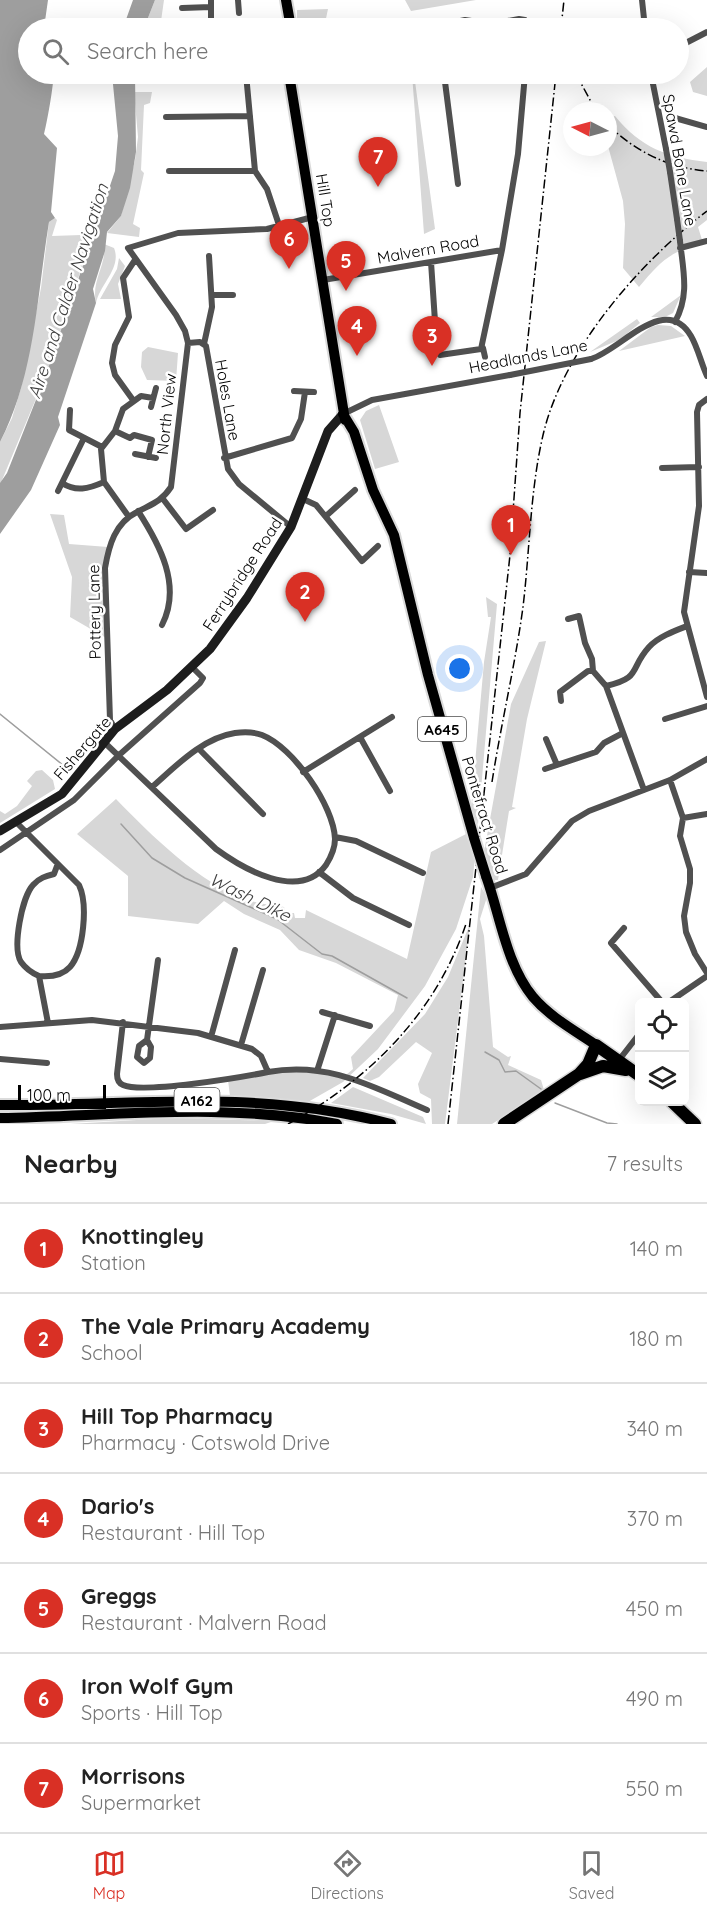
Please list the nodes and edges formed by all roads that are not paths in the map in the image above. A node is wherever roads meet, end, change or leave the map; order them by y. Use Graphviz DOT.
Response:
graph roads {
  1 [pos="238,0"];
  2 [pos="286,0"];
  3 [pos="642,0"];
  4 [pos="211,4"];
  5 [pos="182,9"];
  6 [pos="239,13"];
  7 [pos="285,18"];
  8 [pos="289,18"];
  9 [pos="644,18"];
  10 [pos="707,32"];
  11 [pos="689,41"];
  12 [pos="247,84"];
  13 [pos="291,84"];
  14 [pos="297,84"];
  15 [pos="445,84"];
  16 [pos="524,84"];
  17 [pos="653,84"];
  18 [pos="249,116"];
  19 [pos="166,117"];
  20 [pos="675,118"];
  21 [pos="707,127"];
  22 [pos="301,134"];
  23 [pos="169,171"];
  24 [pos="255,171"];
  25 [pos="458,184"];
  26 [pos="313,217"];
  27 [pos="280,228"];
  28 [pos="707,242"];
  29 [pos="680,244"];
  30 [pos="502,250"];
  31 [pos="209,256"];
  32 [pos="135,260"];
  33 [pos="431,262"];
  34 [pos="323,280"];
  35 [pos="212,295"];
  36 [pos="233,295"];
  37 [pos="675,322"];
  38 [pos="188,343"];
  39 [pos="204,344"];
  40 [pos="483,346"];
  41 [pos="485,357"];
  42 [pos="707,376"];
  43 [pos="156,388"];
  44 [pos="294,391"];
  45 [pos="304,392"];
  46 [pos="314,393"];
  47 [pos="153,398"];
  48 [pos="707,399"];
  49 [pos="133,400"];
  50 [pos="151,407"];
  51 [pos="70,410"];
  52 [pos="343,414"];
  53 [pos="115,431"];
  54 [pos="84,438"];
  55 [pos="102,447"];
  56 [pos="135,454"];
  57 [pos="224,458"];
  58 [pos="699,467"];
  59 [pos="663,468"];
  60 [pos="104,482"];
  61 [pos="62,483"];
  62 [pos="355,490"];
  63 [pos="58,491"];
  64 [pos="163,499"];
  65 [pos="303,500"];
  66 [pos="213,510"];
  67 [pos="138,511"];
  68 [pos="326,516"];
  69 [pos="129,517"];
  70 [pos="291,527"];
  71 [pos="378,546"];
  72 [pos="689,572"];
  73 [pos="707,573"];
  74 [pos="568,620"];
  75 [pos="162,625"];
  76 [pos="687,626"];
  77 [pos="193,668"];
  78 [pos="593,671"];
  79 [pos="606,687"];
  80 [pos="707,697"];
  81 [pos="561,702"];
  82 [pos="707,706"];
  83 [pos="392,717"];
  84 [pos="665,719"];
  85 [pos="125,721"];
  86 [pos="115,729"];
  87 [pos="621,734"];
  88 [pos="360,737"];
  89 [pos="546,739"];
  90 [pos="104,742"];
  91 [pos="199,749"];
  92 [pos="118,756"];
  93 [pos="707,759"];
  94 [pos="557,765"];
  95 [pos="545,770"];
  96 [pos="303,772"];
  97 [pos="670,780"];
  98 [pos="152,788"];
  99 [pos="390,790"];
  100 [pos="644,790"];
  101 [pos="263,814"];
  102 [pos="707,814"];
  103 [pos="683,818"];
  104 [pos="16,822"];
  105 [pos="0,831"];
  106 [pos="26,834"];
  107 [pos="335,837"];
  108 [pos="0,850"];
  109 [pos="57,866"];
  110 [pos="319,872"];
  111 [pos="423,873"];
  112 [pos="49,875"];
  113 [pos="69,877"];
  114 [pos="490,888"];
  115 [pos="409,925"];
  116 [pos="624,928"];
  117 [pos="235,950"];
  118 [pos="158,960"];
  119 [pos="263,969"];
  120 [pos="707,975"];
  121 [pos="39,976"];
  122 [pos="659,998"];
  123 [pos="675,998"];
  124 [pos="322,1012"];
  125 [pos="335,1015"];
  126 [pos="123,1022"];
  127 [pos="48,1023"];
  128 [pos="149,1026"];
  129 [pos="370,1026"];
  130 [pos="0,1027"];
  131 [pos="211,1037"];
  132 [pos="635,1038"];
  133 [pos="147,1040"];
  134 [pos="241,1045"];
  135 [pos="601,1048"];
  136 [pos="0,1059"];
  137 [pos="619,1060"];
  138 [pos="47,1063"];
  139 [pos="318,1068"];
  140 [pos="594,1068"];
  141 [pos="268,1071"];
  142 [pos="635,1072"];
  143 [pos="635,1073"];
  144 [pos="579,1074"];
  145 [pos="0,1105"];
  146 [pos="677,1106"];
  147 [pos="427,1110"];
  148 [pos="0,1118"];
  149 [pos="512,1122"];
  150 [pos="337,1124"];
  151 [pos="391,1124"];
  152 [pos="695,1124"];
  1 -- 6 [label="street"];
  2 -- 7 [label="main road"];
  2 -- 8 [label="main road"];
  3 -- 9 [label="street"];
  4 -- 5 [label="street"];
  10 -- 11 [label="street"];
  12 -- 18 [label="street"];
  13 -- 22 [label="main road, Hill Top / A645"];
  14 -- 22 [label="main road, Hill Top / A645"];
  15 -- 25 [label="street"];
  16 -- 30 [label="street"];
  17 -- 29 [label="street, Spawd Bone Lane, bridge"];
  18 -- 19 [label="street"];
  18 -- 24 [label="street"];
  20 -- 21 [label="street"];
  22 -- 26 [label="main road, Hill Top / A645"];
  23 -- 24 [label="street"];
  24 -- 27 [label="street"];
  26 -- 27 [label="street"];
  26 -- 34 [label="main road, Hill Top / A645"];
  27 -- 32 [label="street"];
  28 -- 29 [label="street"];
  29 -- 37 [label="street, Spawd Bone Lane"];
  30 -- 33 [label="street, Malvern Road"];
  30 -- 40 [label="street"];
  31 -- 35 [label="street"];
  32 -- 38 [label="street"];
  32 -- 49 [label="street"];
  33 -- 34 [label="street, Malvern Road"];
  33 -- 40 [label="street"];
  34 -- 52 [label="main road, Hill Top / A645"];
  35 -- 36 [label="street"];
  35 -- 39 [label="street"];
  37 -- 42 [label="street"];
  37 -- 52 [label="street, Headlands Lane, bridge"];
  38 -- 39 [label="street, Holes Lane"];
  38 -- 64 [label="street, North View"];
  39 -- 57 [label="street, Holes Lane"];
  40 -- 41 [label="street"];
  43 -- 47 [label="street"];
  44 -- 45 [label="street"];
  45 -- 46 [label="street"];
  45 -- 57 [label="street"];
  47 -- 49 [label="street"];
  47 -- 50 [label="street"];
  48 -- 58 [label="street"];
  49 -- 53 [label="street"];
  51 -- 54 [label="street"];
  52 -- 65 [label="main road, Ferrybridge Road"];
  52 -- 114 [label="main road, Pontefract Road / A645, bridge"];
  53 -- 55 [label="street"];
  53 -- 56 [label="street"];
  54 -- 55 [label="street"];
  54 -- 61 [label="street"];
  55 -- 60 [label="street"];
  57 -- 70 [label="street, Holes Lane"];
  58 -- 59 [label="street"];
  58 -- 72 [label="street"];
  60 -- 61 [label="street"];
  60 -- 69 [label="street"];
  61 -- 63 [label="street"];
  62 -- 68 [label="street"];
  64 -- 66 [label="street"];
  64 -- 67 [label="street, Pottery Lane"];
  65 -- 68 [label="street"];
  65 -- 70 [label="main road, Ferrybridge Road"];
  67 -- 69 [label="street, Pottery Lane"];
  67 -- 75 [label="street"];
  68 -- 71 [label="street"];
  69 -- 86 [label="street, Pottery Lane"];
  70 -- 77 [label="main road, Ferrybridge Road"];
  72 -- 73 [label="street"];
  72 -- 76 [label="street"];
  74 -- 78 [label="street"];
  76 -- 79 [label="street"];
  76 -- 80 [label="street"];
  77 -- 85 [label="main road, Ferrybridge Road"];
  77 -- 92 [label="street, Fishergate"];
  78 -- 79 [label="street"];
  78 -- 81 [label="street"];
  79 -- 87 [label="street"];
  82 -- 84 [label="street"];
  83 -- 88 [label="street"];
  85 -- 86 [label="main road, Fishergate"];
  86 -- 90 [label="main road, Fishergate"];
  87 -- 94 [label="street"];
  87 -- 100 [label="street"];
  88 -- 96 [label="street"];
  88 -- 99 [label="street"];
  89 -- 94 [label="street"];
  90 -- 92 [label="street"];
  90 -- 104 [label="main road, Fishergate"];
  91 -- 96 [label="street"];
  91 -- 98 [label="street"];
  91 -- 101 [label="street"];
  92 -- 98 [label="street"];
  92 -- 106 [label="street, Fishergate"];
  93 -- 97 [label="street"];
  94 -- 95 [label="street"];
  96 -- 107 [label="street"];
  97 -- 100 [label="street"];
  97 -- 103 [label="street"];
  98 -- 110 [label="street"];
  100 -- 114 [label="street"];
  102 -- 103 [label="street"];
  103 -- 120 [label="street"];
  104 -- 105 [label="main road, Fishergate"];
  104 -- 106 [label="street"];
  106 -- 108 [label="street, Fishergate"];
  106 -- 109 [label="street"];
  107 -- 110 [label="street"];
  107 -- 111 [label="street"];
  109 -- 112 [label="street"];
  109 -- 113 [label="street"];
  110 -- 115 [label="street"];
  112 -- 113 [label="street"];
  112 -- 121 [label="street"];
  113 -- 121 [label="street"];
  114 -- 135 [label="main road, Pontefract Road / A645"];
  116 -- 122 [label="street"];
  117 -- 131 [label="street"];
  118 -- 128 [label="street"];
  119 -- 134 [label="street"];
  120 -- 123 [label="street"];
  121 -- 127 [label="street"];
  124 -- 125 [label="street"];
  125 -- 129 [label="street"];
  125 -- 139 [label="street"];
  126 -- 127 [label="street"];
  126 -- 128 [label="street"];
  126 -- 141 [label="street"];
  127 -- 130 [label="street"];
  128 -- 131 [label="street"];
  128 -- 133 [label="street"];
  131 -- 134 [label="street"];
  132 -- 137 [label="street"];
  134 -- 141 [label="street"];
  135 -- 137 [label="highway, Pontefract Road / A645"];
  135 -- 140 [label="highway"];
  135 -- 144 [label="highway, A645"];
  136 -- 138 [label="street"];
  137 -- 142 [label="highway, Pontefract Road / A645"];
  139 -- 141 [label="street"];
  139 -- 147 [label="street"];
  140 -- 143 [label="highway, A645"];
  140 -- 144 [label="highway, A645"];
  144 -- 149 [label="highway, A645"];
  145 -- 151 [label="main road, A162"];
  146 -- 152 [label="highway"];
  148 -- 150 [label="main road, A162"];
}
